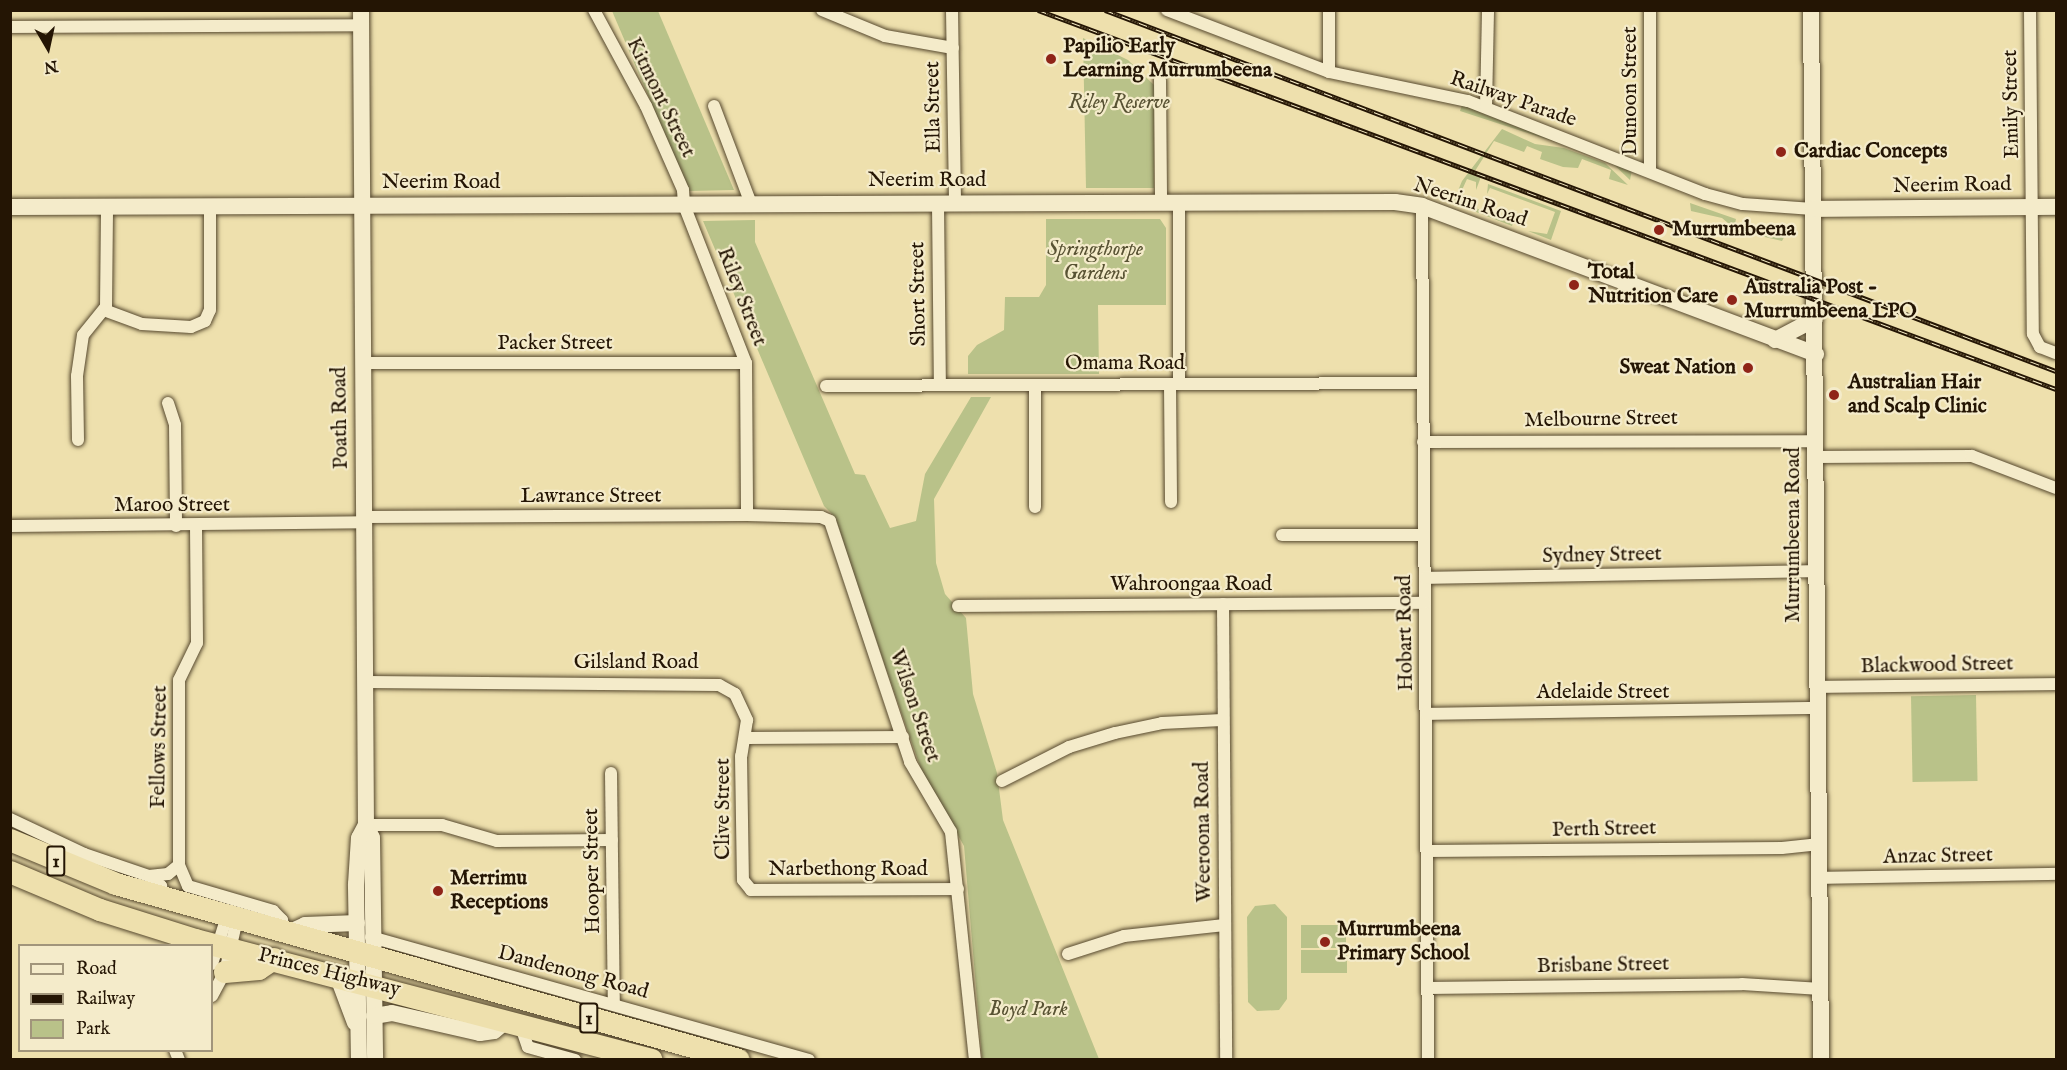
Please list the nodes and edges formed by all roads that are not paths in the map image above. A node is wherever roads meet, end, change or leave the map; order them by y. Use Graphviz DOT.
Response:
graph roads {
  1 [pos="594,10"];
  2 [pos="822,10"];
  3 [pos="952,10"];
  4 [pos="1167,10"];
  5 [pos="1329,10"];
  6 [pos="1488,10"];
  7 [pos="1650,10"];
  8 [pos="1811,10"];
  9 [pos="2030,10"];
  10 [pos="362,18"];
  11 [pos="10,27"];
  12 [pos="953,48"];
  13 [pos="1329,72"];
  14 [pos="1160,80"];
  15 [pos="714,106"];
  16 [pos="1486,107"];
  17 [pos="1650,170"];
  18 [pos="1161,203"];
  19 [pos="1179,203"];
  20 [pos="751,204"];
  21 [pos="946,204"];
  22 [pos="684,205"];
  23 [pos="210,206"];
  24 [pos="363,206"];
  25 [pos="1422,206"];
  26 [pos="10,207"];
  27 [pos="107,207"];
  28 [pos="2033,207"];
  29 [pos="2056,207"];
  30 [pos="1813,209"];
  31 [pos="104,310"];
  32 [pos="1815,319"];
  33 [pos="1776,340"];
  34 [pos="2056,353"];
  35 [pos="1816,354"];
  36 [pos="363,363"];
  37 [pos="746,363"];
  38 [pos="1174,383"];
  39 [pos="1423,383"];
  40 [pos="940,384"];
  41 [pos="1035,385"];
  42 [pos="826,386"];
  43 [pos="168,403"];
  44 [pos="78,440"];
  45 [pos="1423,442"];
  46 [pos="1816,444"];
  47 [pos="2056,488"];
  48 [pos="1171,502"];
  49 [pos="1035,507"];
  50 [pos="747,515"];
  51 [pos="816,516"];
  52 [pos="365,522"];
  53 [pos="10,526"];
  54 [pos="176,526"];
  55 [pos="196,526"];
  56 [pos="1282,535"];
  57 [pos="1424,535"];
  58 [pos="1817,574"];
  59 [pos="1425,578"];
  60 [pos="1425,603"];
  61 [pos="1222,604"];
  62 [pos="958,606"];
  63 [pos="367,682"];
  64 [pos="2056,684"];
  65 [pos="1817,687"];
  66 [pos="1818,711"];
  67 [pos="1426,714"];
  68 [pos="1222,720"];
  69 [pos="903,737"];
  70 [pos="746,738"];
  71 [pos="611,773"];
  72 [pos="1002,781"];
  73 [pos="10,819"];
  74 [pos="366,825"];
  75 [pos="10,840"];
  76 [pos="612,840"];
  77 [pos="1820,848"];
  78 [pos="1427,851"];
  79 [pos="179,865"];
  80 [pos="10,872"];
  81 [pos="2056,874"];
  82 [pos="149,876"];
  83 [pos="1819,878"];
  84 [pos="743,880"];
  85 [pos="958,889"];
  86 [pos="173,895"];
  87 [pos="232,918"];
  88 [pos="1224,925"];
  89 [pos="285,932"];
  90 [pos="364,942"];
  91 [pos="195,943"];
  92 [pos="1068,954"];
  93 [pos="221,958"];
  94 [pos="356,980"];
  95 [pos="1821,985"];
  96 [pos="1427,988"];
  97 [pos="213,992"];
  98 [pos="614,1004"];
  99 [pos="374,1016"];
  100 [pos="513,1022"];
  101 [pos="764,1047"];
  102 [pos="528,1053"];
  103 [pos="359,1059"];
  104 [pos="375,1059"];
  105 [pos="575,1059"];
  106 [pos="652,1059"];
  107 [pos="739,1059"];
  108 [pos="760,1059"];
  109 [pos="809,1059"];
  110 [pos="975,1059"];
  111 [pos="1226,1059"];
  112 [pos="1428,1059"];
  113 [pos="1821,1059"];
  1 -- 22 [label="street, Kitmont Street"];
  2 -- 12 [label="street"];
  3 -- 12 [label="street, Ella Street"];
  4 -- 13 [label="street, Railway Parade"];
  5 -- 13 [label="street"];
  6 -- 16 [label="street"];
  7 -- 17 [label="street, Dunoon Street"];
  8 -- 30 [label="street, Murrumbeena Road"];
  9 -- 28 [label="street, Emily Street"];
  10 -- 11 [label="street"];
  10 -- 24 [label="street, Poath Road"];
  12 -- 21 [label="street, Ella Street"];
  13 -- 16 [label="street, Railway Parade"];
  14 -- 18 [label="street"];
  15 -- 20 [label="street"];
  16 -- 17 [label="street, Railway Parade"];
  17 -- 30 [label="street, Railway Parade"];
  18 -- 19 [label="street, Neerim Road"];
  18 -- 21 [label="street, Neerim Road"];
  19 -- 25 [label="street, Neerim Road"];
  19 -- 38 [label="street"];
  20 -- 21 [label="street, Neerim Road"];
  20 -- 22 [label="street, Neerim Road"];
  21 -- 40 [label="street, Short Street"];
  22 -- 24 [label="street, Neerim Road"];
  22 -- 37 [label="street, Riley Street"];
  23 -- 24 [label="street, Neerim Road"];
  23 -- 27 [label="street, Neerim Road"];
  23 -- 31 [label="street"];
  24 -- 36 [label="street, Poath Road"];
  25 -- 33 [label="street, Neerim Road"];
  25 -- 39 [label="street, Hobart Road"];
  26 -- 27 [label="street, Neerim Road"];
  27 -- 31 [label="street"];
  28 -- 29 [label="street, Neerim Road"];
  28 -- 30 [label="street, Neerim Road"];
  28 -- 34 [label="street, Emily Street"];
  30 -- 32 [label="street, Murrumbeena Road"];
  31 -- 44 [label="street"];
  32 -- 33 [label="street"];
  32 -- 35 [label="street, Murrumbeena Road"];
  33 -- 35 [label="street, Neerim Road"];
  35 -- 46 [label="street, Murrumbeena Road"];
  36 -- 37 [label="street, Packer Street"];
  36 -- 52 [label="street, Poath Road"];
  37 -- 50 [label="street, Riley Street"];
  38 -- 39 [label="street, Omama Road"];
  38 -- 41 [label="street, Omama Road"];
  38 -- 48 [label="street"];
  39 -- 45 [label="street, Hobart Road"];
  40 -- 41 [label="street, Omama Road"];
  40 -- 42 [label="street, Omama Road"];
  41 -- 49 [label="street"];
  43 -- 54 [label="street"];
  45 -- 46 [label="street, Melbourne Street"];
  45 -- 57 [label="street, Hobart Road"];
  46 -- 47 [label="street, Melbourne Street"];
  46 -- 58 [label="street, Murrumbeena Road"];
  50 -- 51 [label="street, Lawrance Street"];
  50 -- 52 [label="street, Lawrance Street"];
  51 -- 69 [label="street, Wilson Street"];
  52 -- 55 [label="street, Maroo Street"];
  52 -- 63 [label="street, Poath Road"];
  53 -- 54 [label="street, Maroo Street"];
  54 -- 55 [label="street, Maroo Street"];
  55 -- 79 [label="street, Fellows Street"];
  56 -- 57 [label="street"];
  57 -- 59 [label="street, Hobart Road"];
  58 -- 59 [label="street, Sydney Street"];
  58 -- 65 [label="street, Murrumbeena Road"];
  59 -- 60 [label="street, Hobart Road"];
  60 -- 61 [label="street, Wahroongaa Road"];
  60 -- 67 [label="street, Hobart Road"];
  61 -- 62 [label="street, Wahroongaa Road"];
  61 -- 68 [label="street, Weeroona Road"];
  63 -- 70 [label="street, Gilsland Road"];
  63 -- 74 [label="street, Poath Road"];
  64 -- 65 [label="street, Blackwood Street"];
  65 -- 66 [label="street, Murrumbeena Road"];
  66 -- 67 [label="street, Adelaide Street"];
  66 -- 77 [label="street, Murrumbeena Road"];
  67 -- 78 [label="street, Hobart Road"];
  68 -- 72 [label="street"];
  68 -- 88 [label="street, Weeroona Road"];
  69 -- 70 [label="street"];
  69 -- 85 [label="street, Wilson Street"];
  70 -- 84 [label="street, Clive Street"];
  71 -- 76 [label="street, Hooper Street"];
  73 -- 82 [label="street"];
  74 -- 76 [label="street"];
  74 -- 90 [label="street, Poath Road"];
  75 -- 86 [label="highway, Princes Highway / 1"];
  76 -- 98 [label="street, Hooper Street"];
  77 -- 78 [label="street, Perth Street"];
  77 -- 83 [label="street, Murrumbeena Road"];
  78 -- 96 [label="street, Hobart Road"];
  79 -- 82 [label="street"];
  79 -- 86 [label="street, Fellows Street"];
  80 -- 91 [label="highway, Princes Highway / 1"];
  81 -- 83 [label="street, Anzac Street"];
  82 -- 86 [label="street"];
  83 -- 95 [label="street, Murrumbeena Road"];
  84 -- 85 [label="street, Narbethong Road"];
  85 -- 110 [label="street, Wilson Street"];
  86 -- 87 [label="highway, Princes Highway / 1"];
  86 -- 89 [label="street"];
  87 -- 89 [label="highway, Princes Highway / 1"];
  87 -- 93 [label="street"];
  88 -- 92 [label="street"];
  88 -- 111 [label="street, Weeroona Road"];
  89 -- 90 [label="highway, 1"];
  90 -- 94 [label="street, Poath Road"];
  90 -- 98 [label="street, Dandenong Road"];
  90 -- 107 [label="highway, Princes Highway / 1"];
  93 -- 94 [label="highway, Princes Highway / 1"];
  93 -- 97 [label="street"];
  94 -- 99 [label="street"];
  94 -- 100 [label="highway, Princes Highway / 1"];
  94 -- 103 [label="street"];
  95 -- 96 [label="street, Brisbane Street"];
  95 -- 113 [label="street, Murrumbeena Road"];
  96 -- 112 [label="street, Hobart Road"];
  98 -- 101 [label="street, Dandenong Road"];
  99 -- 100 [label="street"];
  99 -- 104 [label="street"];
  100 -- 102 [label="street"];
  100 -- 106 [label="highway, Princes Highway / 1"];
  101 -- 108 [label="street"];
  101 -- 109 [label="street, Dandenong Road"];
  102 -- 105 [label="street"];
}
